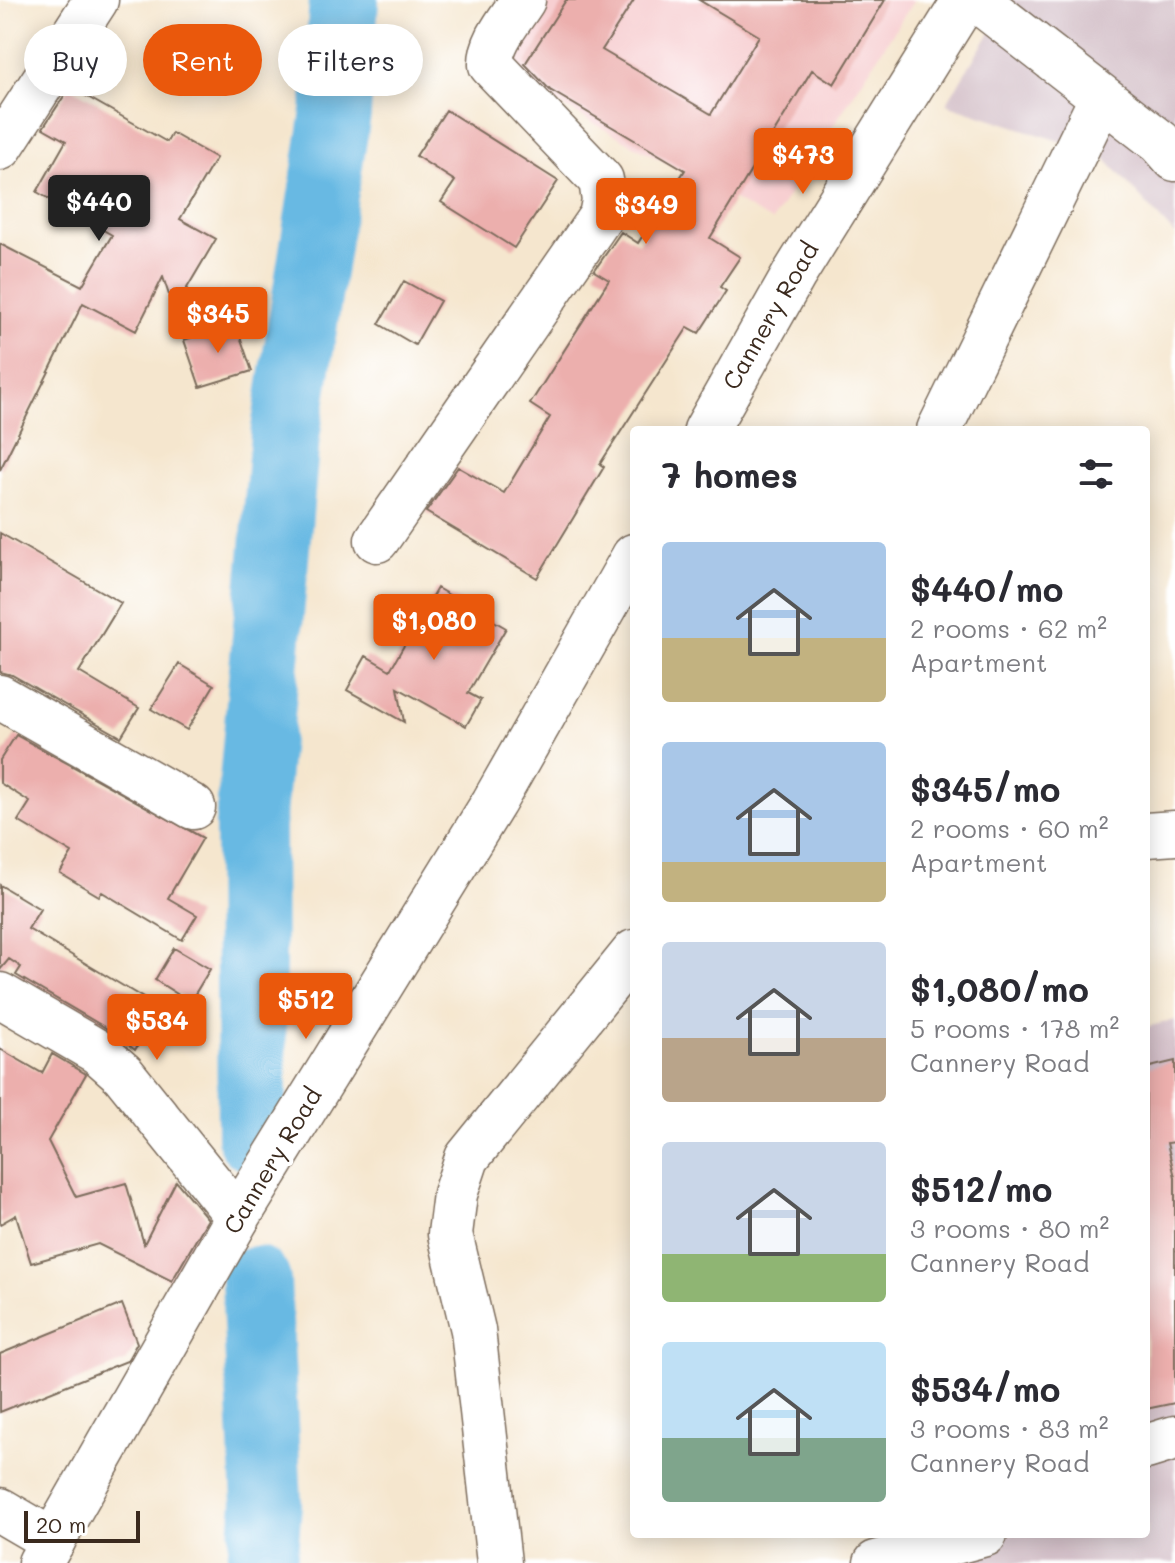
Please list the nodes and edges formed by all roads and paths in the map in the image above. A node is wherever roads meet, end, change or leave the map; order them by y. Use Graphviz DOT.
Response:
graph roads {
  1 [pos="96,0"];
  2 [pos="523,0"];
  3 [pos="965,0"];
  4 [pos="977,0"];
  5 [pos="1102,97"];
  6 [pos="0,148"];
  7 [pos="1175,159"];
  8 [pos="708,426"];
  9 [pos="941,426"];
  10 [pos="377,540"];
  11 [pos="630,563"];
  12 [pos="0,697"];
  13 [pos="193,807"];
  14 [pos="1175,833"];
  15 [pos="1150,835"];
  16 [pos="630,957"];
  17 [pos="0,995"];
  18 [pos="238,1217"];
  19 [pos="1175,1438"];
  20 [pos="1150,1446"];
  21 [pos="0,1510"];
  22 [pos="970,1538"];
  23 [pos="1001,1538"];
  24 [pos="47,1552"];
  25 [pos="499,1563"];
  26 [pos="876,1563"];
  27 [pos="1009,1563"];
  1 -- 6 [label="main road"];
  2 -- 10 [label="main road"];
  3 -- 8 [label="main road, Cannery Road"];
  4 -- 5 [label="main road"];
  5 -- 7 [label="main road"];
  5 -- 9 [label="main road"];
  11 -- 18 [label="main road, Cannery Road"];
  12 -- 13 [label="main road"];
  14 -- 15 [label="main road"];
  16 -- 25 [label="main road"];
  17 -- 18 [label="main road"];
  18 -- 24 [label="main road, Cannery Road"];
  19 -- 20 [label="main road"];
  21 -- 24 [label="main road"];
  22 -- 26 [label="main road"];
  23 -- 27 [label="main road"];
}
